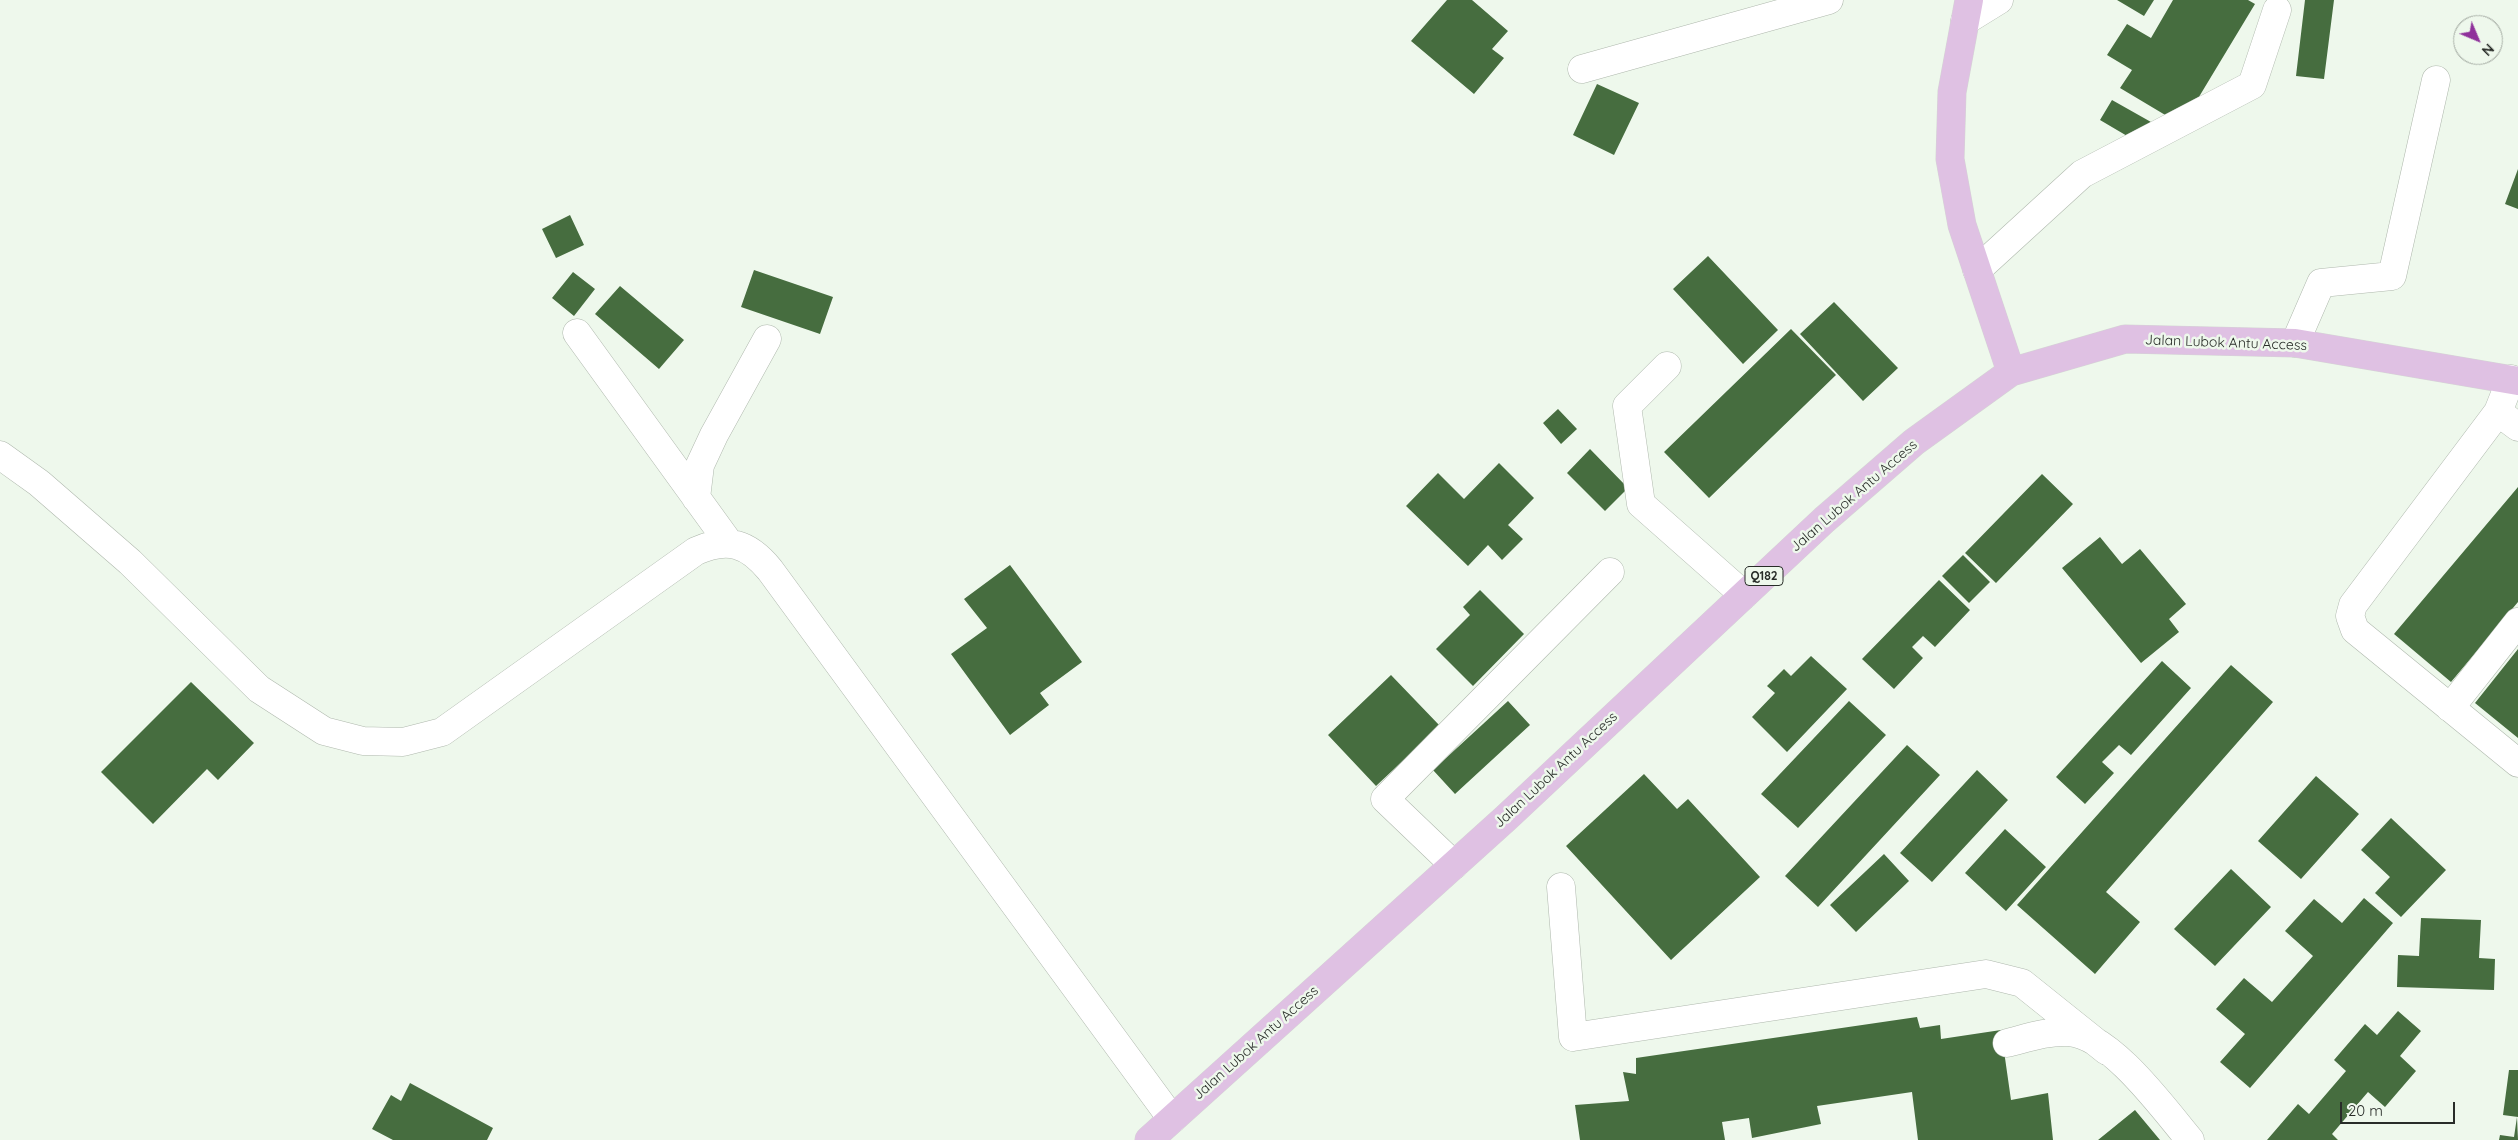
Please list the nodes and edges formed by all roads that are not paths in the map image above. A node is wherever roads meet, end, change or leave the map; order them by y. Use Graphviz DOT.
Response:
graph roads {
  1 [pos="1829,0"];
  2 [pos="1999,0"];
  3 [pos="2277,10"];
  4 [pos="1967,11"];
  5 [pos="1582,69"];
  6 [pos="2436,80"];
  7 [pos="1977,270"];
  8 [pos="577,333"];
  9 [pos="767,339"];
  10 [pos="2295,342"];
  11 [pos="1667,366"];
  12 [pos="2011,372"];
  13 [pos="2515,380"];
  14 [pos="2508,420"];
  15 [pos="0,455"];
  16 [pos="696,498"];
  17 [pos="729,543"];
  18 [pos="1610,572"];
  19 [pos="1744,595"];
  20 [pos="2518,622"];
  21 [pos="2450,708"];
  22 [pos="2518,763"];
  23 [pos="1454,865"];
  24 [pos="1561,887"];
  25 [pos="2007,1043"];
  26 [pos="2107,1051"];
  27 [pos="1172,1119"];
  28 [pos="1148,1140"];
  29 [pos="2190,1140"];
  1 -- 5 [label="street"];
  2 -- 4 [label="street"];
  3 -- 7 [label="street"];
  4 -- 7 [label="main road"];
  6 -- 10 [label="street"];
  7 -- 12 [label="main road"];
  8 -- 16 [label="street"];
  9 -- 16 [label="street"];
  10 -- 12 [label="main road, Jalan Lubok Antu Access / Q182"];
  10 -- 13 [label="main road, Jalan Lubok Antu Access / Q182"];
  11 -- 19 [label="street"];
  12 -- 19 [label="main road, Jalan Lubok Antu Access / Q182"];
  13 -- 14 [label="street"];
  14 -- 21 [label="street"];
  15 -- 17 [label="street"];
  16 -- 17 [label="street"];
  17 -- 27 [label="street"];
  18 -- 23 [label="street"];
  19 -- 23 [label="main road, Jalan Lubok Antu Access / Q182"];
  20 -- 21 [label="street"];
  21 -- 22 [label="street"];
  23 -- 27 [label="main road, Jalan Lubok Antu Access / Q182"];
  24 -- 26 [label="street"];
  25 -- 26 [label="street"];
  26 -- 29 [label="street"];
  27 -- 28 [label="main road, Jalan Lubok Antu Access / Q182"];
}
